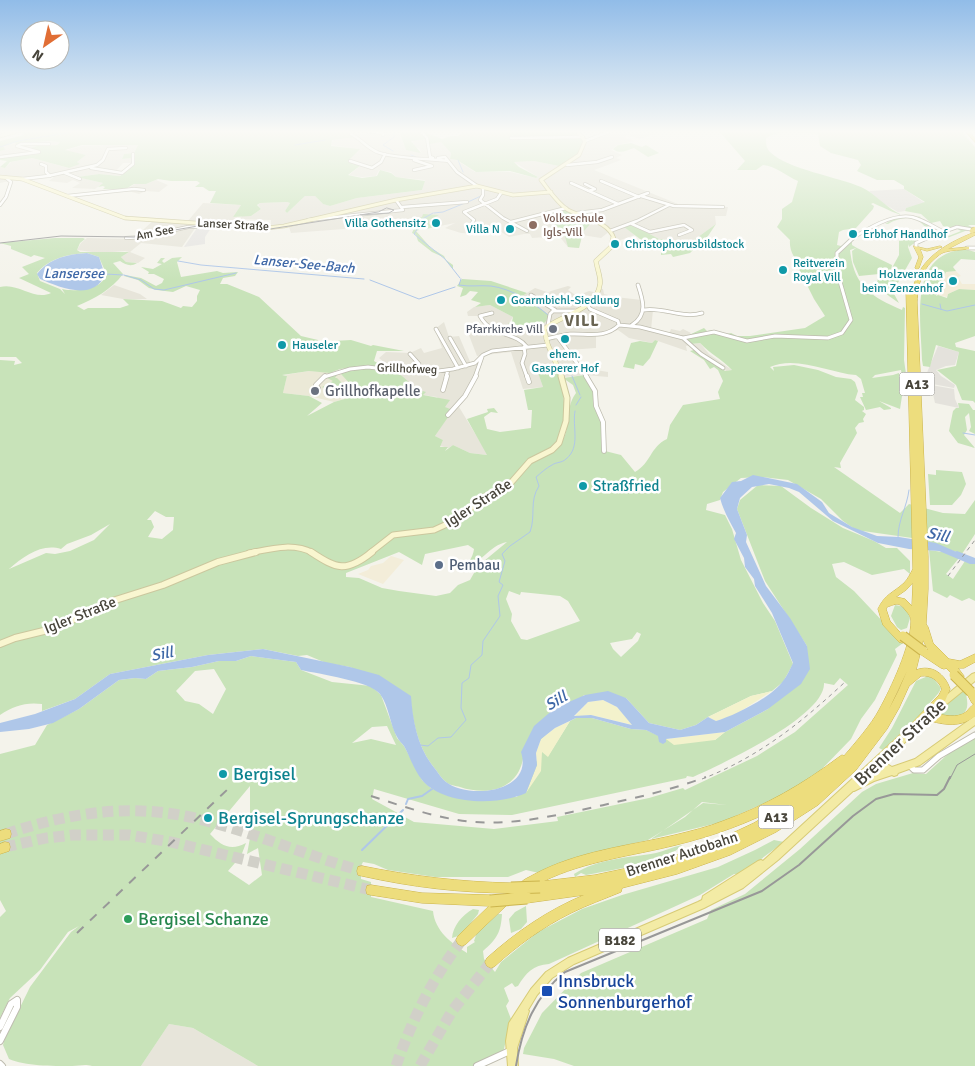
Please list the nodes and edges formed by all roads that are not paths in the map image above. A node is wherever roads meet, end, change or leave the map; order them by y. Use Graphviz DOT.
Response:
graph roads {
  1 [pos="8,181"];
  2 [pos="27,181"];
  3 [pos="469,181"];
  4 [pos="542,181"];
  5 [pos="601,181"];
  6 [pos="571,183"];
  7 [pos="585,184"];
  8 [pos="477,186"];
  9 [pos="483,188"];
  10 [pos="144,190"];
  11 [pos="588,191"];
  12 [pos="551,192"];
  13 [pos="502,193"];
  14 [pos="648,193"];
  15 [pos="67,196"];
  16 [pos="640,196"];
  17 [pos="396,200"];
  18 [pos="467,202"];
  19 [pos="485,204"];
  20 [pos="618,204"];
  21 [pos="0,205"];
  22 [pos="669,206"];
  23 [pos="402,207"];
  24 [pos="723,207"];
  25 [pos="566,208"];
  26 [pos="577,213"];
  27 [pos="309,221"];
  28 [pos="509,222"];
  29 [pos="472,223"];
  30 [pos="632,224"];
  31 [pos="215,226"];
  32 [pos="527,231"];
  33 [pos="610,231"];
  34 [pos="974,231"];
  35 [pos="944,232"];
  36 [pos="679,235"];
  37 [pos="126,238"];
  38 [pos="916,247"];
  39 [pos="940,247"];
  40 [pos="967,248"];
  41 [pos="975,248"];
  42 [pos="935,255"];
  43 [pos="916,268"];
  44 [pos="638,285"];
  45 [pos="531,295"];
  46 [pos="911,299"];
  47 [pos="588,306"];
  48 [pos="644,310"];
  49 [pos="559,311"];
  50 [pos="575,311"];
  51 [pos="702,312"];
  52 [pos="492,313"];
  53 [pos="548,325"];
  54 [pos="619,325"];
  55 [pos="631,326"];
  56 [pos="436,329"];
  57 [pos="557,336"];
  58 [pos="450,338"];
  59 [pos="683,338"];
  60 [pos="546,339"];
  61 [pos="548,345"];
  62 [pos="526,347"];
  63 [pos="410,354"];
  64 [pos="482,356"];
  65 [pos="466,366"];
  66 [pos="418,368"];
  67 [pos="458,368"];
  68 [pos="723,368"];
  69 [pos="448,370"];
  70 [pos="529,382"];
  71 [pos="318,388"];
  72 [pos="443,390"];
  73 [pos="448,415"];
  74 [pos="604,451"];
  75 [pos="919,510"];
  76 [pos="918,583"];
  77 [pos="919,620"];
  78 [pos="902,637"];
  79 [pos="0,644"];
  80 [pos="975,658"];
  81 [pos="946,661"];
  82 [pos="957,674"];
  83 [pos="975,676"];
  84 [pos="905,686"];
  85 [pos="974,694"];
  86 [pos="975,708"];
  87 [pos="929,716"];
  88 [pos="975,720"];
  89 [pos="913,728"];
  90 [pos="975,735"];
  91 [pos="860,746"];
  92 [pos="881,758"];
  93 [pos="910,766"];
  94 [pos="894,772"];
  95 [pos="845,793"];
  96 [pos="362,871"];
  97 [pos="665,872"];
  98 [pos="371,890"];
  99 [pos="462,940"];
  100 [pos="491,962"];
  101 [pos="0,1027"];
  102 [pos="0,1041"];
  103 [pos="507,1052"];
  104 [pos="477,1066"];
  105 [pos="513,1066"];
  1 -- 21 [label="street"];
  2 -- 15 [label="main road, Lanser Straße"];
  3 -- 8 [label="street"];
  4 -- 12 [label="main road"];
  5 -- 16 [label="street"];
  6 -- 11 [label="street"];
  7 -- 11 [label="street"];
  8 -- 9 [label="main road"];
  8 -- 17 [label="main road, Lanser Straße"];
  9 -- 13 [label="main road"];
  9 -- 19 [label="street"];
  10 -- 15 [label="street"];
  11 -- 20 [label="street"];
  12 -- 13 [label="main road"];
  12 -- 25 [label="main road"];
  13 -- 19 [label="street"];
  14 -- 16 [label="street"];
  15 -- 31 [label="main road, Lanser Straße"];
  16 -- 20 [label="street"];
  16 -- 22 [label="street"];
  17 -- 23 [label="street"];
  17 -- 27 [label="main road, Lanser Straße"];
  18 -- 23 [label="street"];
  19 -- 28 [label="street"];
  19 -- 29 [label="street"];
  20 -- 26 [label="street"];
  22 -- 24 [label="street"];
  22 -- 30 [label="street"];
  23 -- 27 [label="street"];
  25 -- 26 [label="main road"];
  25 -- 28 [label="street"];
  26 -- 33 [label="main road"];
  27 -- 31 [label="main road, Lanser Straße"];
  28 -- 32 [label="street"];
  30 -- 33 [label="street"];
  30 -- 36 [label="street"];
  31 -- 37 [label="street, Am See"];
  33 -- 47 [label="main road"];
  34 -- 35 [label="street"];
  34 -- 39 [label="highway, Brenner Autobahn / A13"];
  34 -- 42 [label="highway, Brenner Autobahn / A13"];
  35 -- 38 [label="street"];
  35 -- 59 [label="street"];
  38 -- 39 [label="highway"];
  38 -- 43 [label="highway"];
  39 -- 43 [label="highway, Brenner Autobahn / A13"];
  40 -- 41 [label="street"];
  40 -- 42 [label="highway"];
  42 -- 46 [label="highway, Brenner Autobahn / A13"];
  43 -- 46 [label="highway, Brenner Autobahn / A13"];
  44 -- 48 [label="street"];
  45 -- 49 [label="street"];
  46 -- 75 [label="highway, Brenner Autobahn / A13"];
  47 -- 50 [label="main road"];
  47 -- 54 [label="street"];
  48 -- 51 [label="street"];
  48 -- 55 [label="street"];
  49 -- 50 [label="street"];
  49 -- 53 [label="street"];
  50 -- 53 [label="main road"];
  52 -- 62 [label="street"];
  53 -- 60 [label="main road, Igler Straße"];
  54 -- 55 [label="street"];
  54 -- 57 [label="street"];
  55 -- 59 [label="street"];
  56 -- 67 [label="street, Grillhofweg"];
  57 -- 60 [label="street"];
  57 -- 74 [label="street"];
  58 -- 65 [label="street"];
  59 -- 68 [label="street"];
  60 -- 61 [label="main road, Igler Straße"];
  61 -- 62 [label="street, Grillhofweg"];
  61 -- 79 [label="main road, Igler Straße"];
  62 -- 64 [label="street, Grillhofweg"];
  62 -- 70 [label="street"];
  63 -- 66 [label="street"];
  64 -- 65 [label="street, Grillhofweg"];
  64 -- 73 [label="street"];
  65 -- 67 [label="street, Grillhofweg"];
  66 -- 69 [label="street, Grillhofweg"];
  66 -- 71 [label="street, Grillhofweg"];
  67 -- 69 [label="street, Grillhofweg"];
  69 -- 72 [label="street, Grillhofweg"];
  75 -- 76 [label="highway, Brenner Autobahn / A13"];
  75 -- 76 [label="highway, Brenner Autobahn / A13"];
  76 -- 77 [label="highway, Brenner Autobahn / A13"];
  76 -- 78 [label="highway"];
  77 -- 78 [label="highway"];
  77 -- 81 [label="highway"];
  77 -- 84 [label="highway, Brenner Autobahn / A13"];
  77 -- 91 [label="highway, Brenner Autobahn / A13"];
  78 -- 82 [label="highway, bridge"];
  80 -- 81 [label="highway"];
  81 -- 82 [label="highway"];
  82 -- 85 [label="highway, bridge"];
  83 -- 87 [label="main road, Brenner Straße / B182"];
  84 -- 89 [label="highway"];
  84 -- 97 [label="highway, Brenner Autobahn / A13"];
  86 -- 87 [label="highway"];
  87 -- 89 [label="main road, Brenner Straße / B182"];
  88 -- 93 [label="main road, B182"];
  89 -- 92 [label="main road, Brenner Straße / B182"];
  90 -- 93 [label="street"];
  91 -- 96 [label="highway, Brenner Autobahn / A13, bridge"];
  91 -- 99 [label="highway, A13"];
  92 -- 94 [label="main road"];
  92 -- 95 [label="main road, Brenner Straße / B182"];
  93 -- 94 [label="main road, B182"];
  94 -- 95 [label="main road, Brenner Straße / B182"];
  95 -- 103 [label="main road, B182"];
  97 -- 98 [label="highway, Brenner Autobahn / A13, bridge"];
  97 -- 100 [label="highway, A13"];
  101 -- 102 [label="street"];
  103 -- 104 [label="street"];
  103 -- 105 [label="main road, B182"];
}
